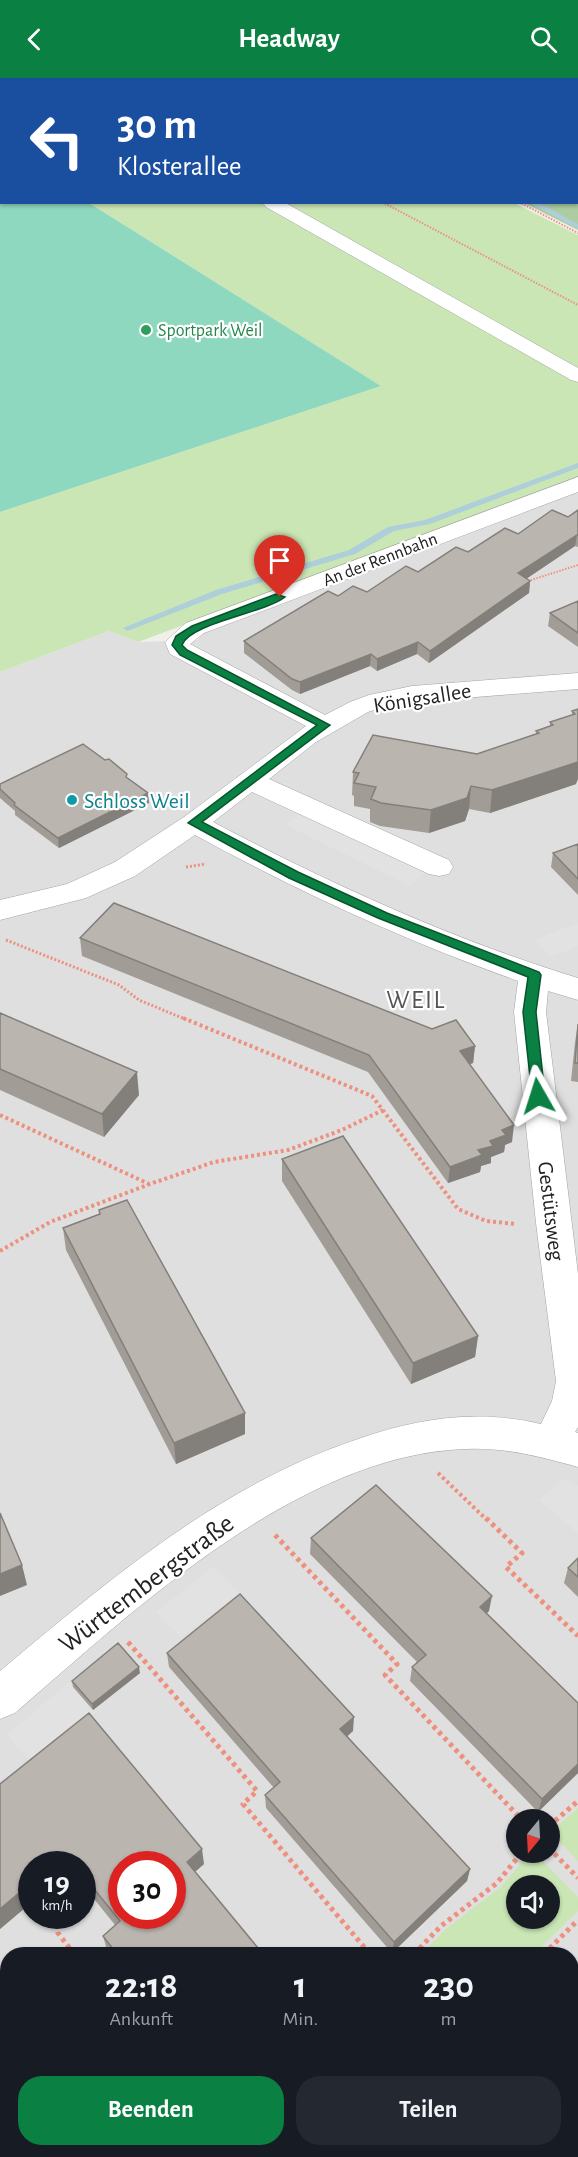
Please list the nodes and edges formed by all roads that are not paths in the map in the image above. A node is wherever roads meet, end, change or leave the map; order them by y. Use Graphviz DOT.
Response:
graph roads {
  1 [pos="274,204"];
  2 [pos="578,376"];
  3 [pos="578,484"];
  4 [pos="578,681"];
  5 [pos="324,725"];
  6 [pos="249,780"];
  7 [pos="194,823"];
  8 [pos="439,867"];
  9 [pos="0,910"];
  10 [pos="534,975"];
  11 [pos="578,989"];
  12 [pos="564,1447"];
  13 [pos="0,1698"];
  1 -- 2 [label="street"];
  3 -- 5 [label="street, An der Rennbahn"];
  4 -- 5 [label="street, Königsallee"];
  5 -- 6 [label="street, Königsallee"];
  6 -- 7 [label="street, Königsallee"];
  6 -- 8 [label="street"];
  7 -- 9 [label="street, Königsallee"];
  7 -- 10 [label="street"];
  10 -- 11 [label="street"];
  10 -- 12 [label="street, Gestütsweg"];
  12 -- 13 [label="street, Württembergstraße"];
}
